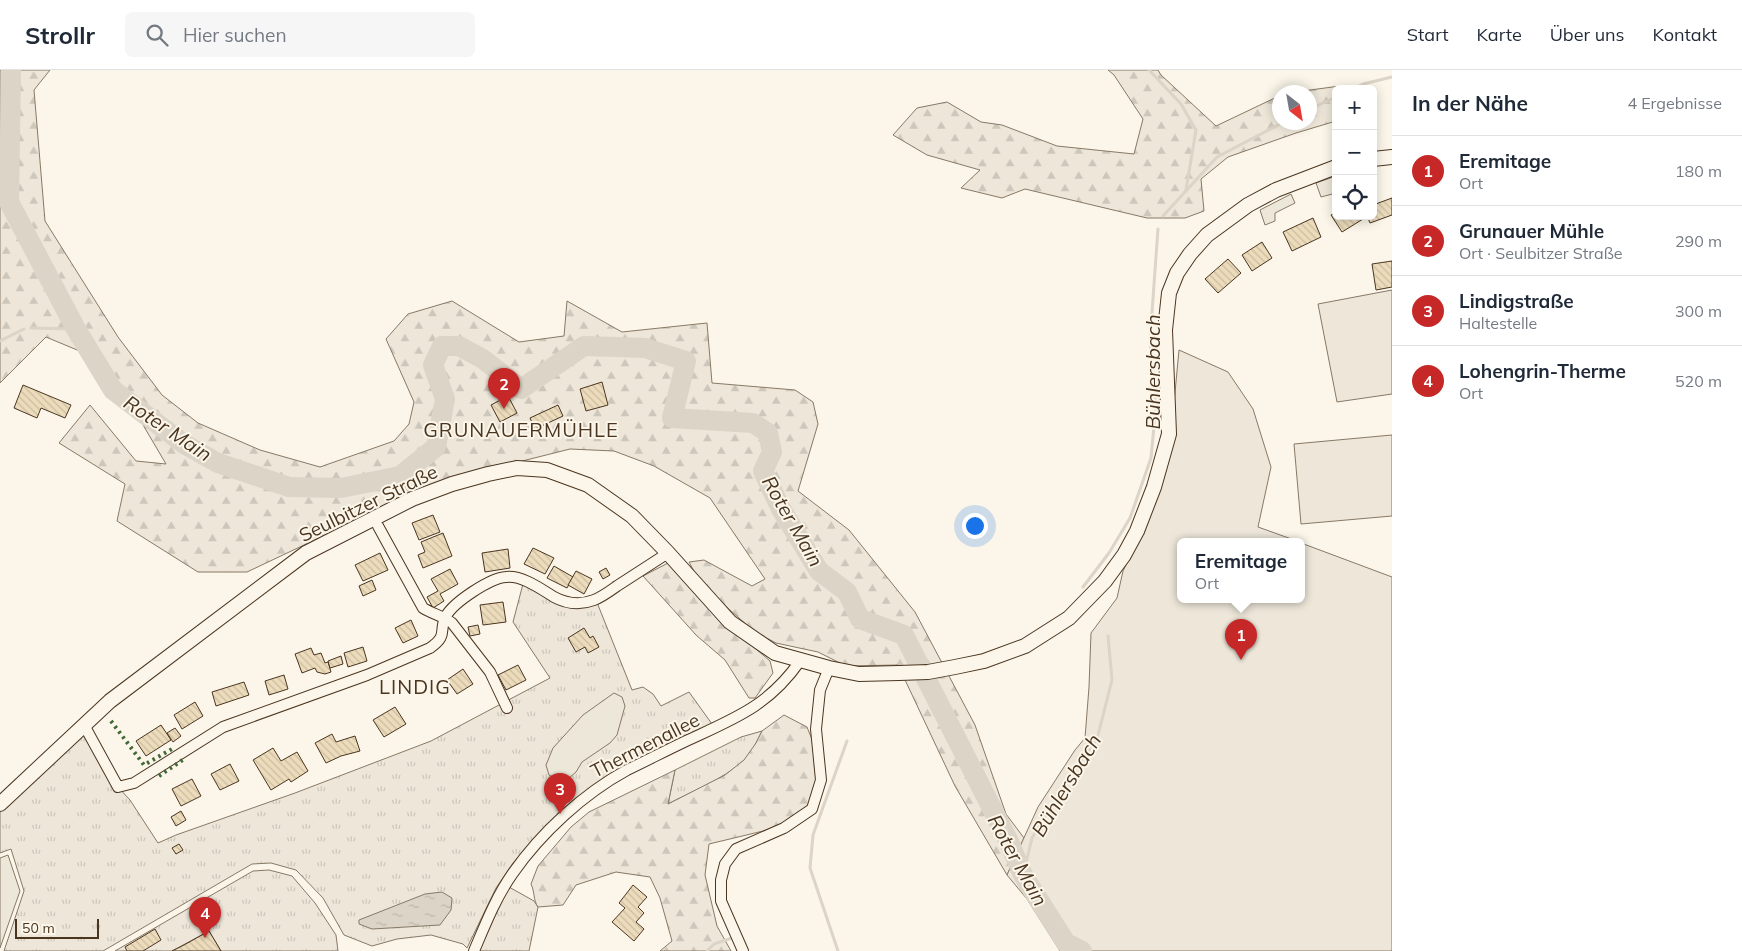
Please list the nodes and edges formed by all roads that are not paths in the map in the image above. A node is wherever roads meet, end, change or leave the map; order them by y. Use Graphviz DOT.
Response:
graph roads {
  1 [pos="1392,157"];
  2 [pos="1377,159"];
  3 [pos="1332,169"];
  4 [pos="378,526"];
  5 [pos="668,553"];
  6 [pos="445,617"];
  7 [pos="800,661"];
  8 [pos="829,668"];
  9 [pos="507,708"];
  10 [pos="84,725"];
  11 [pos="0,804"];
  12 [pos="474,951"];
  13 [pos="743,951"];
  1 -- 2 [label="street"];
  3 -- 8 [label="street, Seulbitzer Straße"];
  4 -- 6 [label="street"];
  5 -- 6 [label="street"];
  5 -- 7 [label="street, Seulbitzer Straße"];
  5 -- 10 [label="street, Seulbitzer Straße"];
  6 -- 9 [label="street"];
  6 -- 10 [label="street"];
  7 -- 8 [label="street, Seulbitzer Straße"];
  7 -- 12 [label="street, Thermenallee"];
  8 -- 13 [label="street"];
  10 -- 11 [label="street, Seulbitzer Straße"];
}
